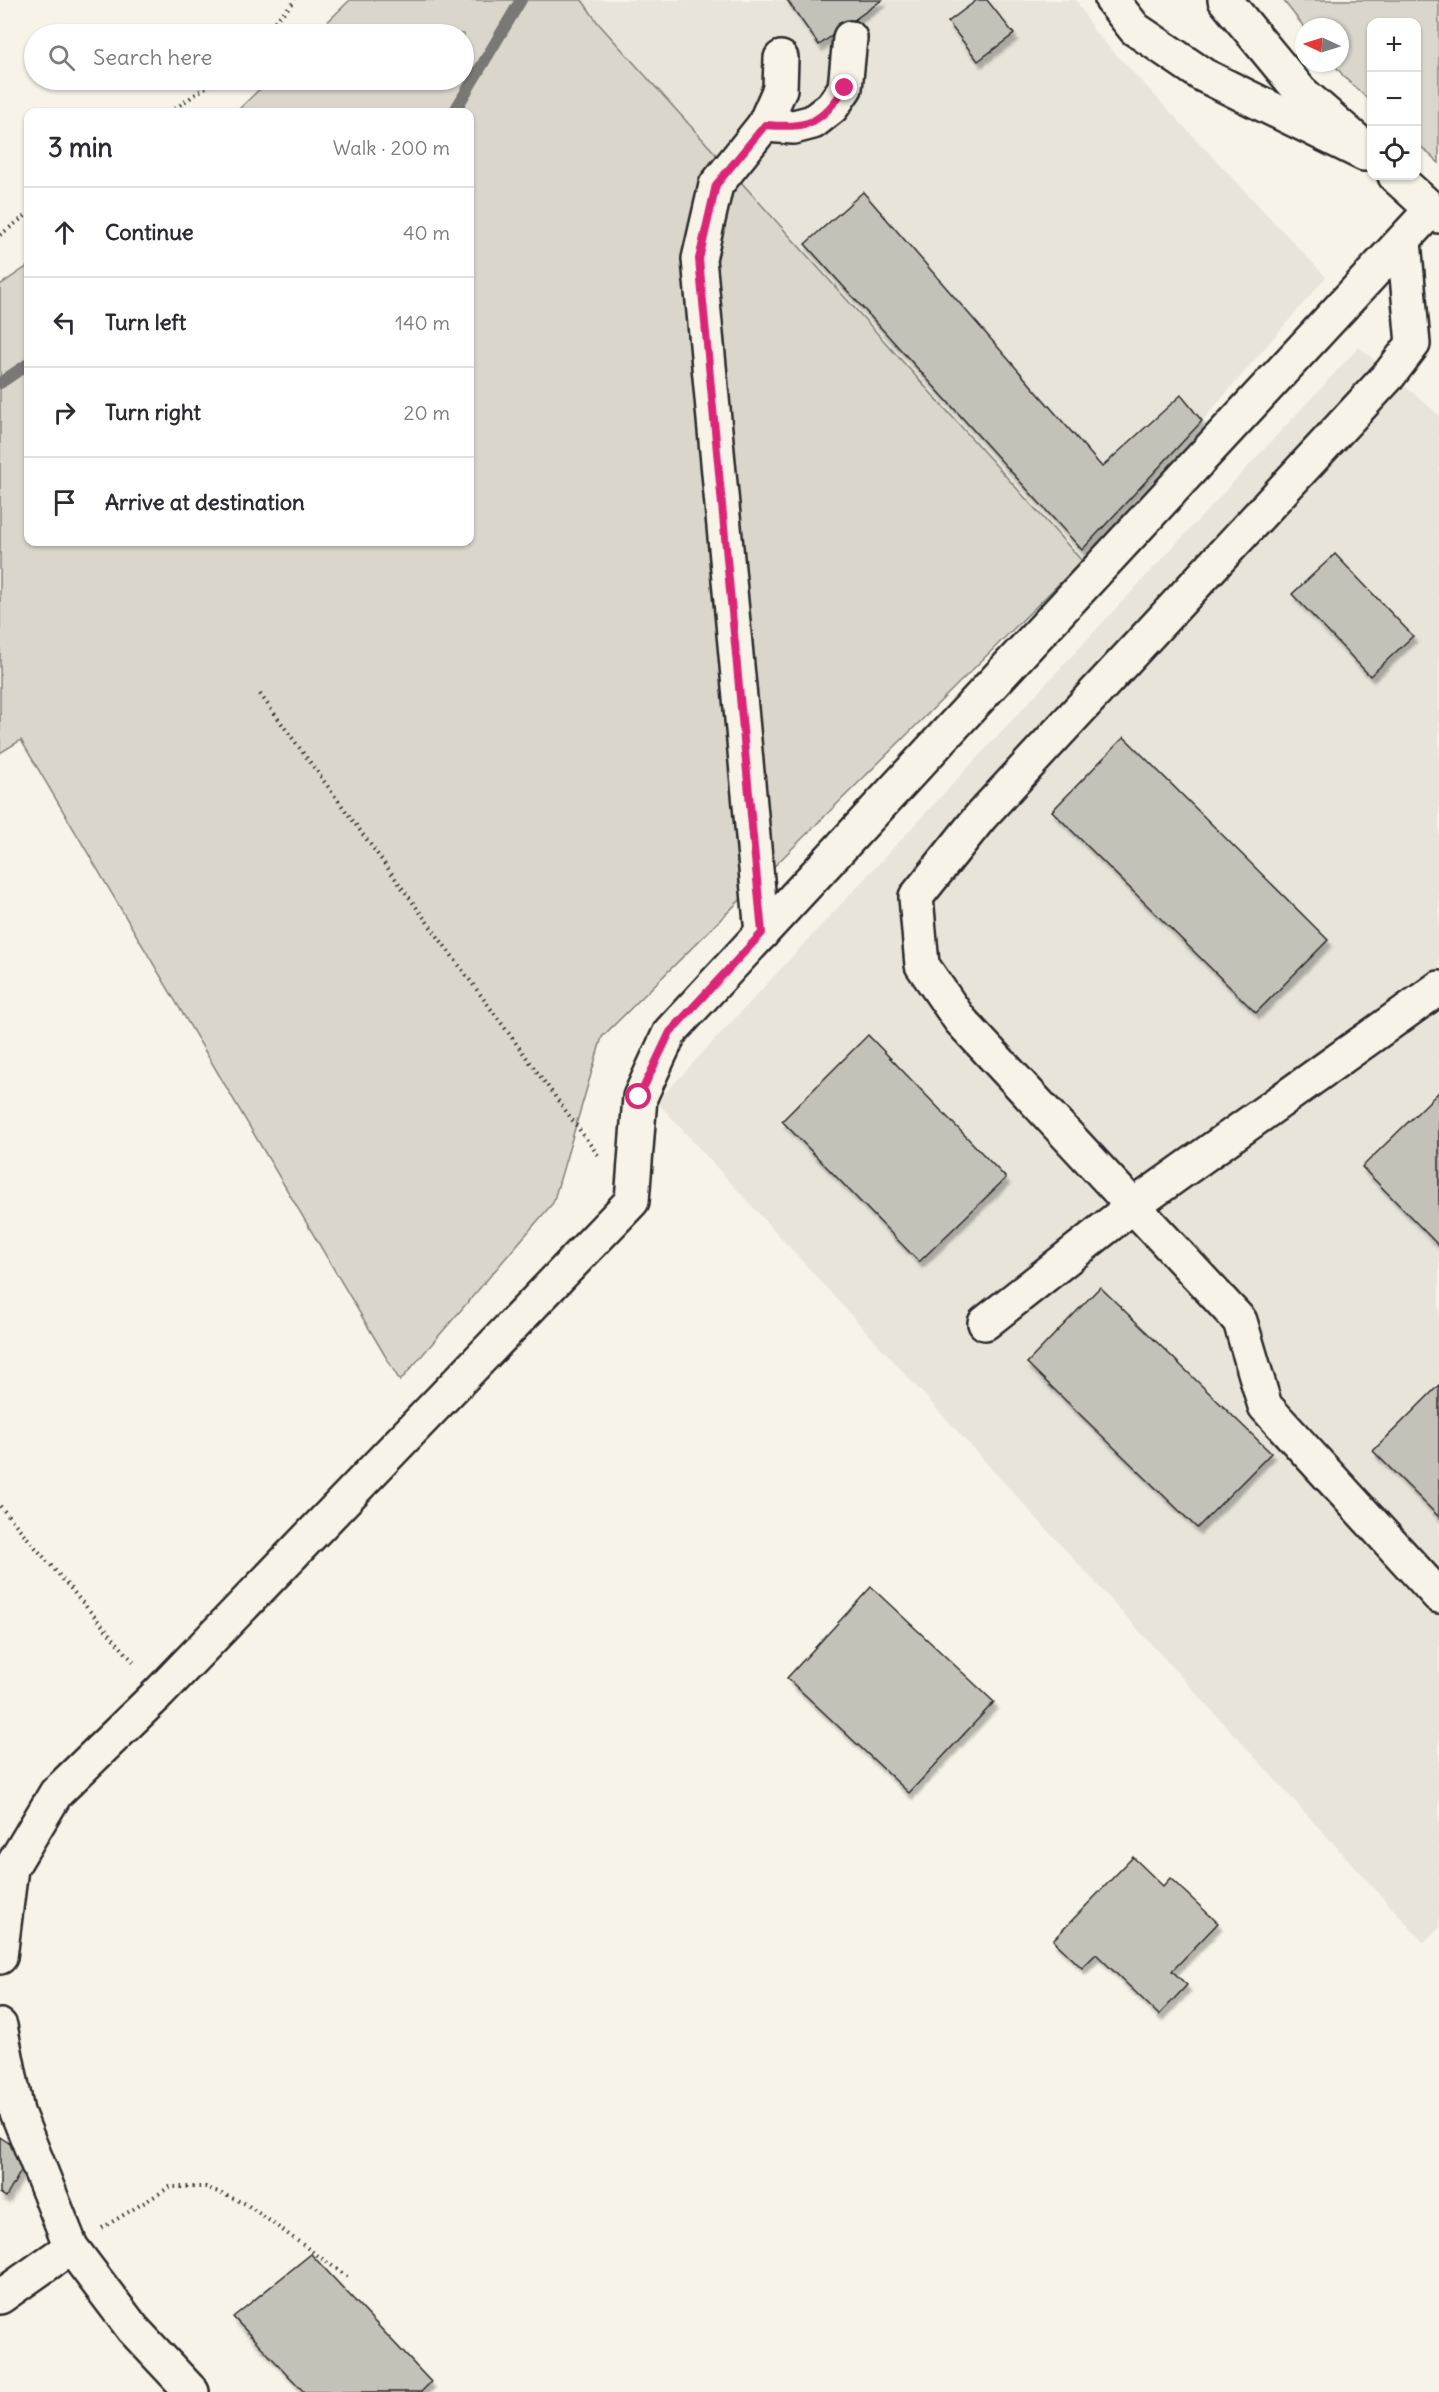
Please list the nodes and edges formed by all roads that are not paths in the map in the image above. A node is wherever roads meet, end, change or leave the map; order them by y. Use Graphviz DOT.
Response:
graph roads {
  1 [pos="1112,0"];
  2 [pos="1225,0"];
  3 [pos="850,38"];
  4 [pos="781,58"];
  5 [pos="765,125"];
  6 [pos="1367,152"];
  7 [pos="1367,154"];
  8 [pos="1399,180"];
  9 [pos="1435,213"];
  10 [pos="1404,241"];
  11 [pos="762,933"];
  12 [pos="1439,988"];
  13 [pos="1133,1206"];
  14 [pos="985,1323"];
  15 [pos="1439,1596"];
  16 [pos="0,1957"];
  17 [pos="0,2026"];
  18 [pos="71,2247"];
  19 [pos="0,2297"];
  20 [pos="192,2392"];
  1 -- 7 [label="main road"];
  2 -- 6 [label="main road"];
  3 -- 5 [label="main road"];
  4 -- 5 [label="main road"];
  5 -- 11 [label="main road"];
  8 -- 9 [label="main road"];
  9 -- 10 [label="main road"];
  10 -- 11 [label="main road"];
  10 -- 13 [label="main road"];
  11 -- 16 [label="main road"];
  12 -- 13 [label="main road"];
  13 -- 14 [label="main road"];
  13 -- 15 [label="main road"];
  17 -- 18 [label="main road"];
  18 -- 19 [label="main road"];
  18 -- 20 [label="main road"];
}
